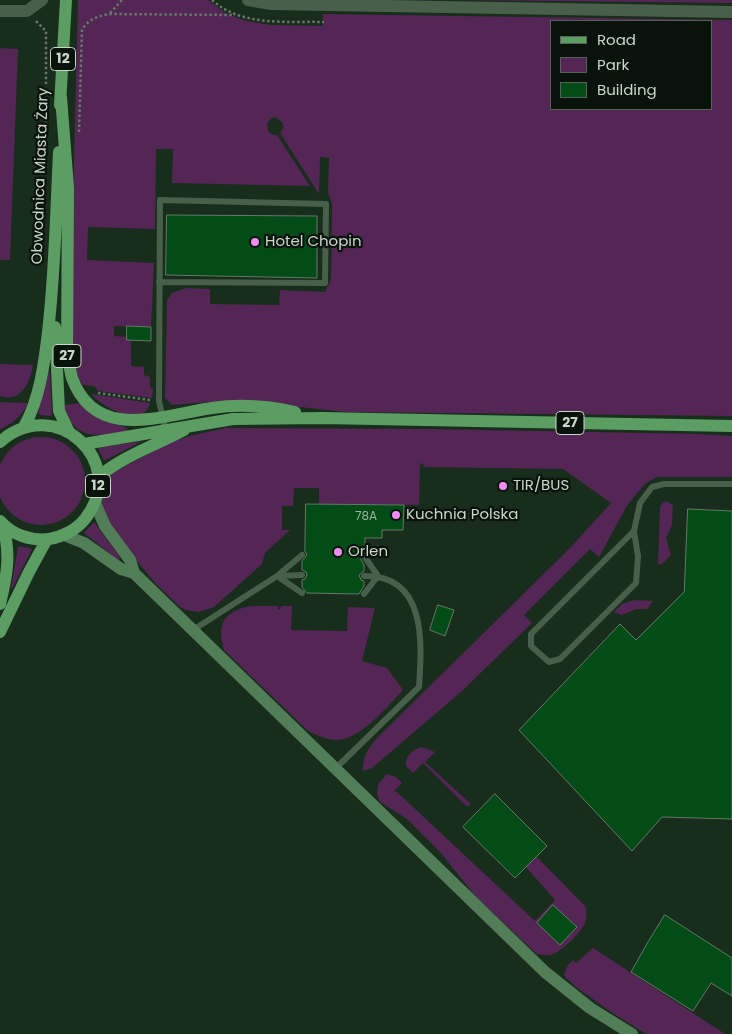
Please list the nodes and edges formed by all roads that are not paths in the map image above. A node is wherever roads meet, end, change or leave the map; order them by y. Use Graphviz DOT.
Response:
graph roads {
  1 [pos="42,0"];
  2 [pos="66,0"];
  3 [pos="248,0"];
  4 [pos="0,11"];
  5 [pos="732,12"];
  6 [pos="61,97"];
  7 [pos="159,282"];
  8 [pos="53,294"];
  9 [pos="323,418"];
  10 [pos="732,426"];
  11 [pos="24,428"];
  12 [pos="166,429"];
  13 [pos="69,432"];
  14 [pos="2,439"];
  15 [pos="84,444"];
  16 [pos="98,477"];
  17 [pos="732,484"];
  18 [pos="94,503"];
  19 [pos="2,523"];
  20 [pos="634,531"];
  21 [pos="64,535"];
  22 [pos="47,539"];
  23 [pos="302,555"];
  24 [pos="364,556"];
  25 [pos="134,573"];
  26 [pos="302,575"];
  27 [pos="277,576"];
  28 [pos="364,576"];
  29 [pos="378,576"];
  30 [pos="302,593"];
  31 [pos="364,594"];
  32 [pos="0,604"];
  33 [pos="193,630"];
  34 [pos="0,632"];
  35 [pos="335,769"];
  36 [pos="632,1034"];
  1 -- 4 [label="street"];
  2 -- 6 [label="main road, Obwodnica Miasta Żary / 12"];
  3 -- 5 [label="street"];
  6 -- 8 [label="main road, Obwodnica Miasta Żary / 12"];
  6 -- 12 [label="main road, 27"];
  7 -- 7 [label="lane"];
  7 -- 12 [label="lane"];
  8 -- 11 [label="main road, 12"];
  8 -- 13 [label="main road, 12"];
  9 -- 10 [label="main road, 27"];
  9 -- 12 [label="main road, 27"];
  9 -- 12 [label="main road, 27"];
  11 -- 13 [label="main road, 12"];
  11 -- 14 [label="main road, 12"];
  12 -- 15 [label="main road, 27"];
  12 -- 16 [label="main road, 27"];
  13 -- 15 [label="main road, 12"];
  15 -- 16 [label="main road, 12"];
  16 -- 18 [label="main road, 12"];
  17 -- 20 [label="lane"];
  18 -- 21 [label="main road, 12"];
  18 -- 25 [label="street"];
  19 -- 22 [label="main road, 12"];
  19 -- 32 [label="main road, 12"];
  20 -- 20 [label="lane"];
  21 -- 22 [label="main road, 12"];
  21 -- 25 [label="street"];
  22 -- 34 [label="main road"];
  23 -- 27 [label="lane"];
  24 -- 29 [label="lane"];
  25 -- 33 [label="street"];
  26 -- 27 [label="lane"];
  27 -- 30 [label="lane"];
  27 -- 33 [label="lane"];
  28 -- 29 [label="lane"];
  29 -- 31 [label="lane"];
  29 -- 35 [label="lane"];
  33 -- 35 [label="street"];
  35 -- 36 [label="street"];
}
